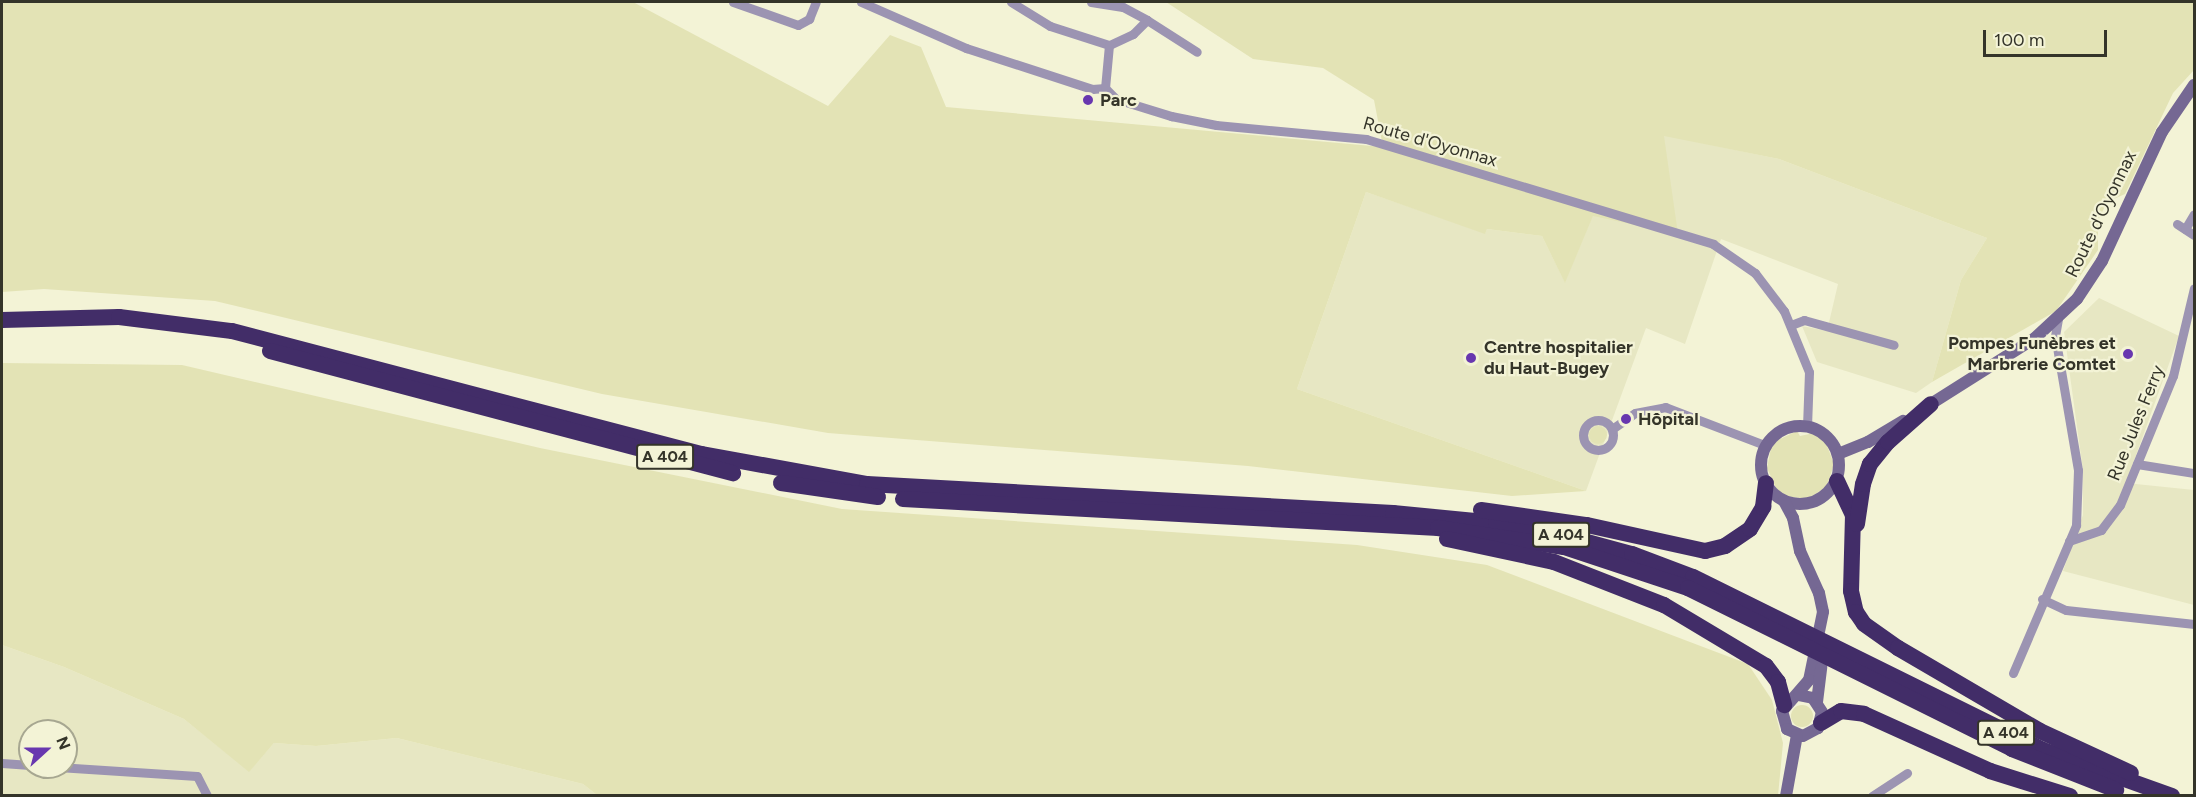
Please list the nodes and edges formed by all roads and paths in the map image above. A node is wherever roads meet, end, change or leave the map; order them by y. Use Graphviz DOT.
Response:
graph roads {
  1 [pos="733,2"];
  2 [pos="816,2"];
  3 [pos="861,2"];
  4 [pos="1011,2"];
  5 [pos="1090,2"];
  6 [pos="1147,20"];
  7 [pos="1109,45"];
  8 [pos="1197,52"];
  9 [pos="2194,86"];
  10 [pos="1105,88"];
  11 [pos="2194,214"];
  12 [pos="2194,235"];
  13 [pos="2194,288"];
  14 [pos="2058,319"];
  15 [pos="2,320"];
  16 [pos="1791,325"];
  17 [pos="2,331"];
  18 [pos="2055,337"];
  19 [pos="2035,338"];
  20 [pos="1894,345"];
  21 [pos="1931,404"];
  22 [pos="1807,427"];
  23 [pos="1612,429"];
  24 [pos="1767,446"];
  25 [pos="1838,454"];
  26 [pos="2137,464"];
  27 [pos="2194,473"];
  28 [pos="1837,481"];
  29 [pos="1766,483"];
  30 [pos="1784,501"];
  31 [pos="1809,504"];
  32 [pos="1305,509"];
  33 [pos="1339,522"];
  34 [pos="2069,541"];
  35 [pos="1852,551"];
  36 [pos="2042,599"];
  37 [pos="2194,624"];
  38 [pos="1799,635"];
  39 [pos="1845,659"];
  40 [pos="2013,673"];
  41 [pos="1799,695"];
  42 [pos="1817,702"];
  43 [pos="1784,705"];
  44 [pos="1821,723"];
  45 [pos="1797,735"];
  46 [pos="2,763"];
  47 [pos="18,764"];
  48 [pos="78,768"];
  49 [pos="1907,773"];
  50 [pos="207,795"];
  51 [pos="1786,795"];
  52 [pos="1872,795"];
  53 [pos="2070,795"];
  54 [pos="2131,795"];
  55 [pos="2172,795"];
  56 [pos="2185,795"];
  1 -- 2 [label="street"];
  3 -- 10 [label="street, Route d'Oyonnax"];
  4 -- 7 [label="street"];
  5 -- 6 [label="street"];
  6 -- 7 [label="street"];
  6 -- 8 [label="street"];
  7 -- 10 [label="street"];
  9 -- 14 [label="main road, Route d'Oyonnax"];
  10 -- 16 [label="street, Route d'Oyonnax"];
  11 -- 12 [label="street"];
  13 -- 26 [label="street, Rue Jules Ferry"];
  14 -- 18 [label="street"];
  14 -- 19 [label="main road, Route d'Oyonnax"];
  15 -- 32 [label="highway, A 404"];
  16 -- 20 [label="street"];
  16 -- 22 [label="street, Route d'Oyonnax"];
  17 -- 33 [label="highway, A 404"];
  18 -- 19 [label="street"];
  18 -- 34 [label="street"];
  19 -- 21 [label="main road, Route d'Oyonnax"];
  21 -- 25 [label="main road, Route d'Oyonnax"];
  21 -- 35 [label="highway"];
  22 -- 24 [label="main road"];
  22 -- 25 [label="main road"];
  23 -- 24 [label="street"];
  24 -- 29 [label="main road"];
  25 -- 28 [label="main road"];
  26 -- 27 [label="street"];
  26 -- 34 [label="street, Rue Jules Ferry"];
  28 -- 31 [label="main road"];
  28 -- 35 [label="highway"];
  29 -- 30 [label="main road"];
  29 -- 32 [label="highway"];
  30 -- 31 [label="main road"];
  30 -- 41 [label="main road"];
  31 -- 42 [label="main road"];
  32 -- 38 [label="highway, A 404"];
  33 -- 38 [label="highway, A 404"];
  33 -- 43 [label="highway"];
  34 -- 36 [label="street"];
  35 -- 56 [label="highway"];
  36 -- 37 [label="street"];
  36 -- 40 [label="street"];
  38 -- 39 [label="highway, A 404"];
  39 -- 54 [label="highway, A 404"];
  39 -- 55 [label="highway, A 404"];
  41 -- 42 [label="main road"];
  41 -- 43 [label="main road"];
  42 -- 44 [label="main road"];
  43 -- 45 [label="main road"];
  44 -- 45 [label="main road"];
  44 -- 53 [label="highway"];
  45 -- 51 [label="main road"];
  46 -- 47 [label="street"];
  48 -- 50 [label="street"];
  49 -- 52 [label="street"];
}
